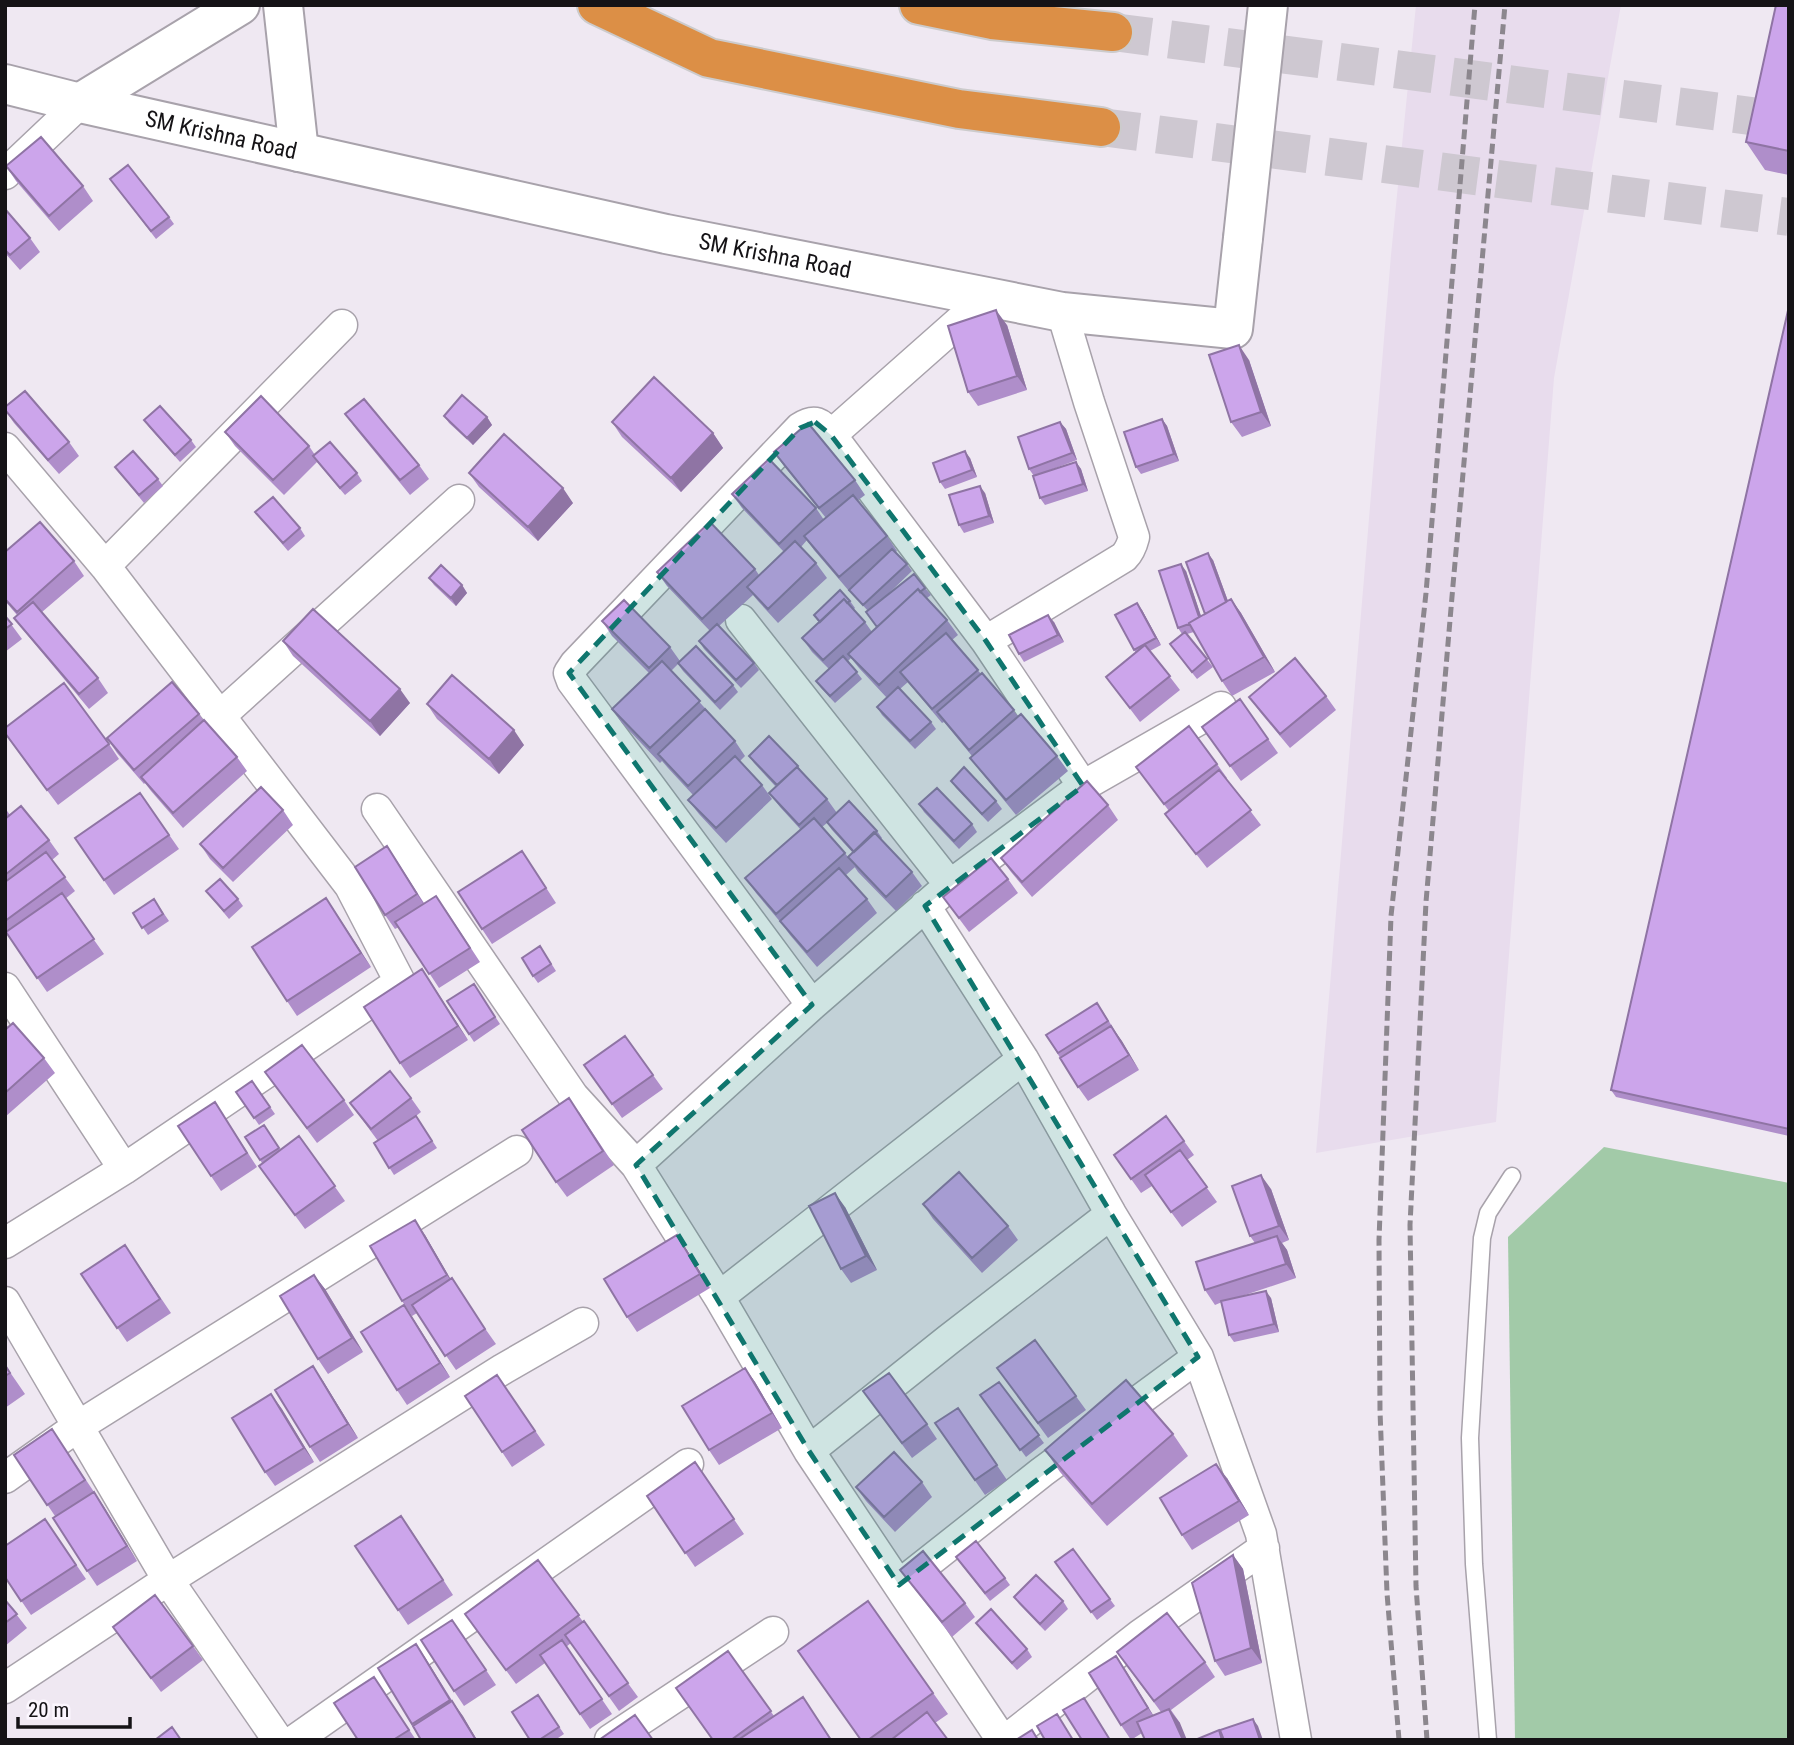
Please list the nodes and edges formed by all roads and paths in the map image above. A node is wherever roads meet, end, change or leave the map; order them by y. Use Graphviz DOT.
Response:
graph roads {
  1 [pos="240,5"];
  2 [pos="282,5"];
  3 [pos="597,5"];
  4 [pos="919,5"];
  5 [pos="1267,6"];
  6 [pos="1113,32"];
  7 [pos="5,84"];
  8 [pos="80,103"];
  9 [pos="1101,127"];
  10 [pos="299,152"];
  11 [pos="5,174"];
  12 [pos="986,297"];
  13 [pos="1062,312"];
  14 [pos="342,325"];
  15 [pos="831,435"];
  16 [pos="5,448"];
  17 [pos="459,500"];
  18 [pos="105,566"];
  19 [pos="741,620"];
  20 [pos="986,642"];
  21 [pos="1221,707"];
  22 [pos="220,716"];
  23 [pos="1083,786"];
  24 [pos="377,809"];
  25 [pos="950,885"];
  26 [pos="925,906"];
  27 [pos="5,988"];
  28 [pos="813,1005"];
  29 [pos="1023,1059"];
  30 [pos="517,1151"];
  31 [pos="636,1166"];
  32 [pos="124,1169"];
  33 [pos="1512,1177"];
  34 [pos="1111,1214"];
  35 [pos="5,1243"];
  36 [pos="719,1297"];
  37 [pos="5,1302"];
  38 [pos="583,1323"];
  39 [pos="1198,1357"];
  40 [pos="77,1427"];
  41 [pos="810,1451"];
  42 [pos="688,1464"];
  43 [pos="5,1478"];
  44 [pos="1264,1548"];
  45 [pos="168,1580"];
  46 [pos="899,1585"];
  47 [pos="773,1632"];
  48 [pos="5,1688"];
  49 [pos="278,1740"];
  50 [pos="295,1740"];
  51 [pos="610,1740"];
  52 [pos="1004,1740"];
  53 [pos="1296,1740"];
  54 [pos="1488,1740"];
  1 -- 8 [label="street"];
  2 -- 10 [label="street"];
  3 -- 9 [label="highway"];
  4 -- 6 [label="highway"];
  5 -- 13 [label="street, SM Krishna Road, bridge"];
  7 -- 8 [label="street, SM Krishna Road"];
  8 -- 10 [label="street, SM Krishna Road"];
  8 -- 11 [label="street"];
  10 -- 12 [label="street, SM Krishna Road"];
  12 -- 13 [label="street, SM Krishna Road"];
  12 -- 15 [label="street"];
  13 -- 20 [label="street"];
  14 -- 18 [label="street"];
  15 -- 20 [label="street"];
  15 -- 28 [label="street"];
  16 -- 18 [label="street"];
  17 -- 22 [label="street"];
  18 -- 22 [label="street"];
  19 -- 25 [label="street"];
  20 -- 23 [label="street"];
  21 -- 23 [label="street"];
  22 -- 32 [label="street"];
  23 -- 25 [label="street"];
  24 -- 31 [label="street"];
  25 -- 26 [label="street"];
  26 -- 28 [label="street"];
  26 -- 29 [label="street"];
  27 -- 32 [label="street"];
  28 -- 31 [label="street"];
  29 -- 34 [label="street"];
  29 -- 36 [label="street"];
  30 -- 40 [label="street"];
  31 -- 36 [label="street"];
  32 -- 35 [label="street"];
  33 -- 54 [label="lane"];
  34 -- 39 [label="street"];
  34 -- 41 [label="street"];
  36 -- 41 [label="street"];
  37 -- 40 [label="street"];
  38 -- 45 [label="street"];
  39 -- 44 [label="street"];
  39 -- 46 [label="street"];
  40 -- 43 [label="street"];
  40 -- 45 [label="street"];
  41 -- 46 [label="street"];
  42 -- 50 [label="street"];
  44 -- 52 [label="street"];
  44 -- 53 [label="street"];
  45 -- 48 [label="street"];
  45 -- 49 [label="street"];
  46 -- 52 [label="street"];
  47 -- 51 [label="street"];
}
